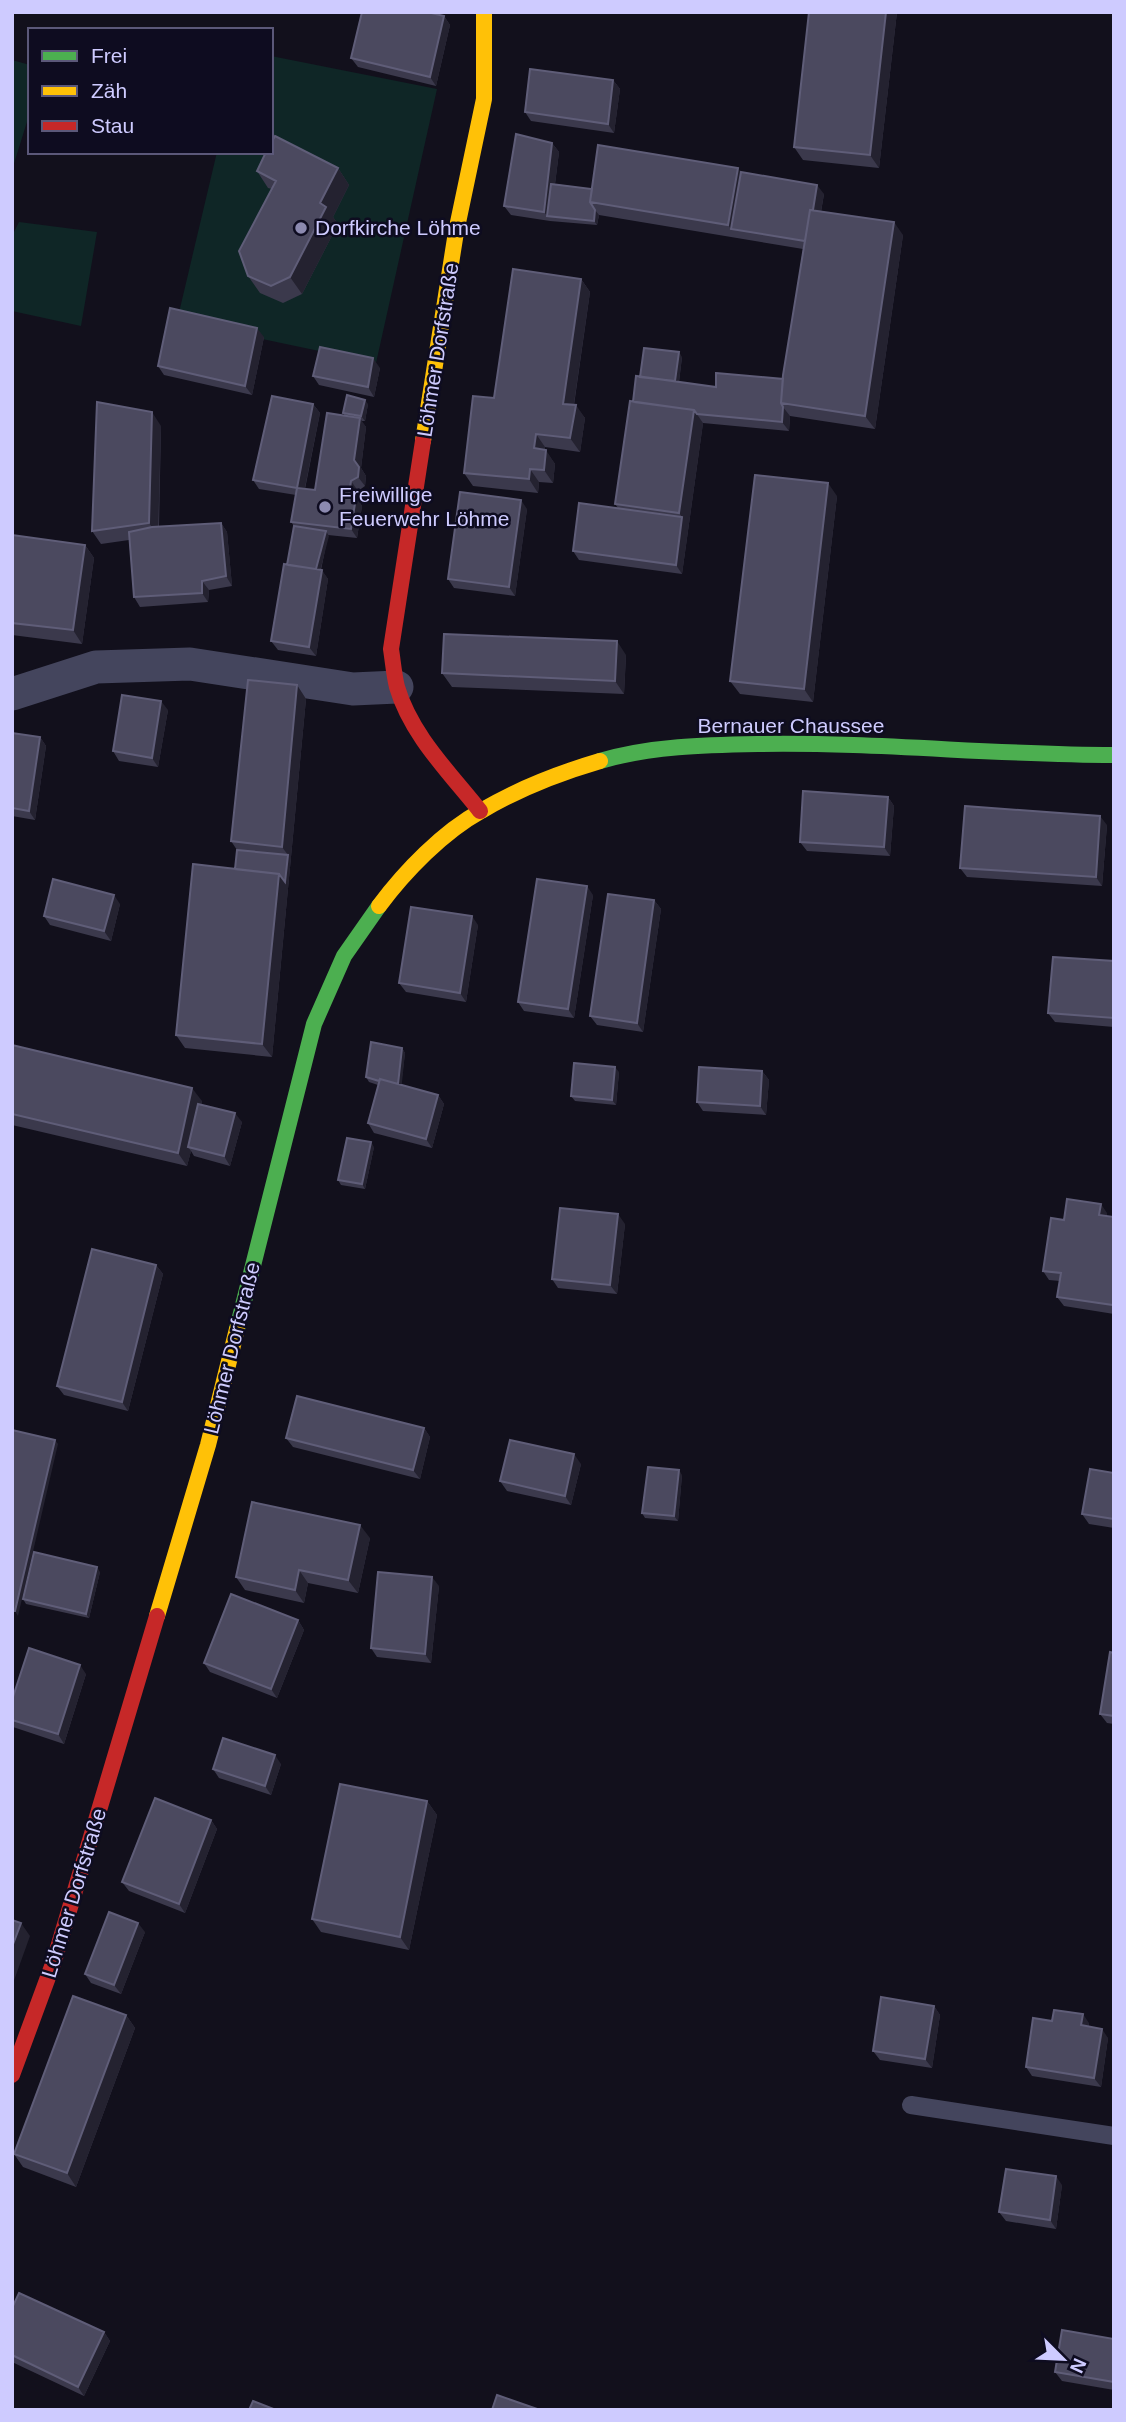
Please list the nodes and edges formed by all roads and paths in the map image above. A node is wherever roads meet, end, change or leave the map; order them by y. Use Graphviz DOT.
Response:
graph roads {
  1 [pos="484,12"];
  2 [pos="397,687"];
  3 [pos="12,694"];
  4 [pos="1114,755"];
  5 [pos="480,811"];
  6 [pos="12,2075"];
  7 [pos="911,2105"];
  8 [pos="1114,2136"];
  1 -- 2 [label="main road, Löhmer Dorfstraße"];
  2 -- 3 [label="street"];
  2 -- 5 [label="main road, Löhmer Dorfstraße"];
  4 -- 5 [label="main road, Bernauer Chaussee"];
  5 -- 6 [label="main road, Löhmer Dorfstraße"];
  7 -- 8 [label="lane"];
}
